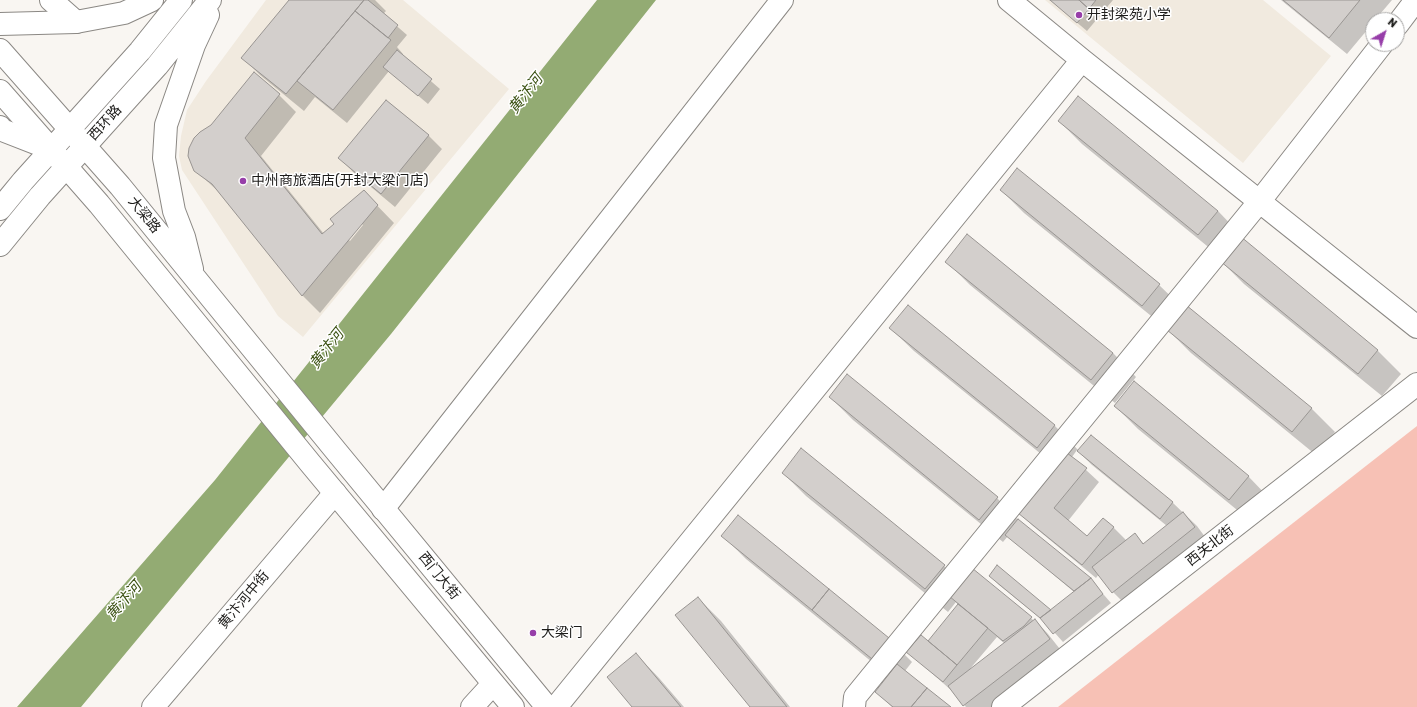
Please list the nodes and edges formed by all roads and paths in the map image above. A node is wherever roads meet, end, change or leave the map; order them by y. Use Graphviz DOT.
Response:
graph roads {
  1 [pos="51,0"];
  2 [pos="152,0"];
  3 [pos="181,0"];
  4 [pos="210,0"];
  5 [pos="214,0"];
  6 [pos="782,0"];
  7 [pos="1009,0"];
  8 [pos="1416,0"];
  9 [pos="1405,14"];
  10 [pos="76,22"];
  11 [pos="0,24"];
  12 [pos="0,50"];
  13 [pos="1376,52"];
  14 [pos="1082,60"];
  15 [pos="0,91"];
  16 [pos="0,127"];
  17 [pos="70,128"];
  18 [pos="85,146"];
  19 [pos="51,149"];
  20 [pos="66,166"];
  21 [pos="1259,202"];
  22 [pos="0,209"];
  23 [pos="0,246"];
  24 [pos="194,276"];
  25 [pos="1417,327"];
  26 [pos="1417,384"];
  27 [pos="331,444"];
  28 [pos="310,463"];
  29 [pos="335,493"];
  30 [pos="383,509"];
  31 [pos="493,684"];
  32 [pos="153,707"];
  33 [pos="472,707"];
  34 [pos="513,707"];
  35 [pos="547,707"];
  36 [pos="556,707"];
  37 [pos="854,707"];
  38 [pos="1003,707"];
  1 -- 10 [label="street"];
  2 -- 10 [label="street"];
  3 -- 17 [label="street, 西环路"];
  4 -- 18 [label="street, 西环路"];
  5 -- 24 [label="street"];
  6 -- 30 [label="street"];
  7 -- 14 [label="street"];
  8 -- 9 [label="street"];
  10 -- 11 [label="street"];
  12 -- 17 [label="street, 大梁路"];
  13 -- 21 [label="street"];
  14 -- 21 [label="street"];
  14 -- 36 [label="street"];
  15 -- 19 [label="street, 大梁路"];
  16 -- 19 [label="street"];
  17 -- 18 [label="street, 大梁路"];
  17 -- 19 [label="street, 西环路"];
  18 -- 20 [label="street, 西环路"];
  18 -- 24 [label="street, 大梁路"];
  19 -- 20 [label="street, 大梁路"];
  19 -- 22 [label="street, 西环路"];
  20 -- 23 [label="street, 西环路"];
  20 -- 28 [label="street, 大梁路"];
  21 -- 25 [label="street"];
  21 -- 37 [label="street"];
  24 -- 27 [label="street, 大梁路"];
  26 -- 38 [label="street, 西关北街"];
  27 -- 30 [label="street, 西门大街"];
  28 -- 29 [label="street, 西门大街"];
  29 -- 31 [label="street, 西门大街"];
  29 -- 32 [label="street, 黄汴河中街"];
  30 -- 35 [label="street, 西门大街"];
  31 -- 33 [label="street"];
  31 -- 34 [label="street, 西门大街"];
}
